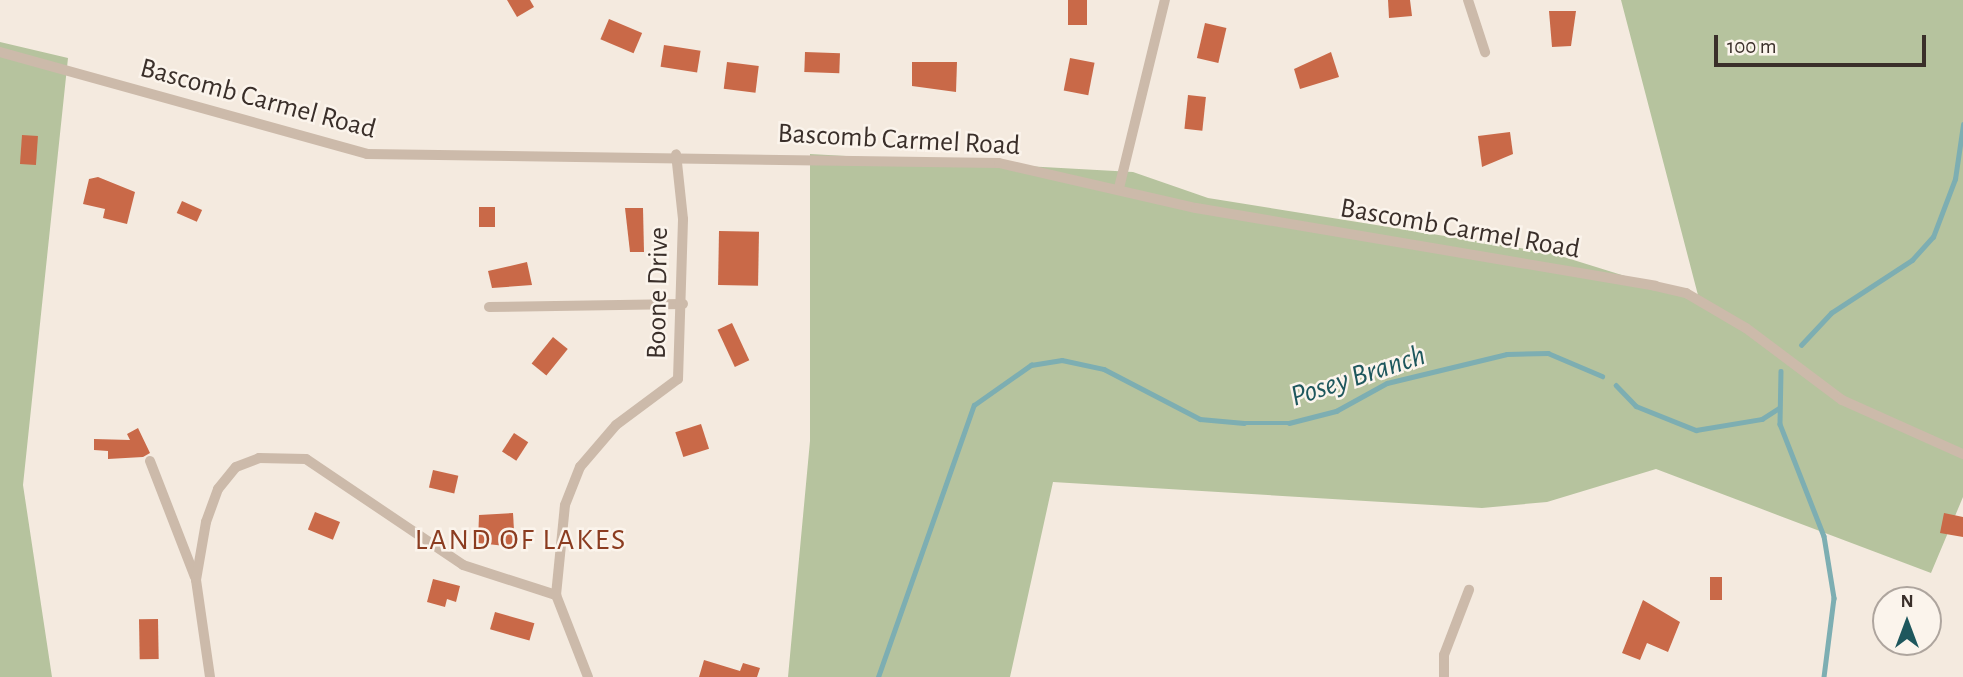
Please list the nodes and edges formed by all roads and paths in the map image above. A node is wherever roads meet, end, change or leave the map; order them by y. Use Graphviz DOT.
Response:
graph roads {
  1 [pos="1165,0"];
  2 [pos="1468,0"];
  3 [pos="0,52"];
  4 [pos="1485,52"];
  5 [pos="676,154"];
  6 [pos="1119,188"];
  7 [pos="683,304"];
  8 [pos="489,307"];
  9 [pos="1963,454"];
  10 [pos="150,461"];
  11 [pos="196,580"];
  12 [pos="1469,590"];
  13 [pos="556,595"];
  14 [pos="210,677"];
  15 [pos="588,677"];
  16 [pos="1444,677"];
  1 -- 6 [label="street"];
  2 -- 4 [label="street"];
  3 -- 5 [label="street, Bascomb Carmel Road"];
  5 -- 6 [label="street, Bascomb Carmel Road"];
  5 -- 7 [label="street, Boone Drive"];
  6 -- 9 [label="street, Bascomb Carmel Road"];
  7 -- 8 [label="street"];
  7 -- 13 [label="street, Boone Drive"];
  10 -- 11 [label="street"];
  11 -- 13 [label="street"];
  11 -- 14 [label="street"];
  12 -- 16 [label="street"];
  13 -- 15 [label="street"];
}
